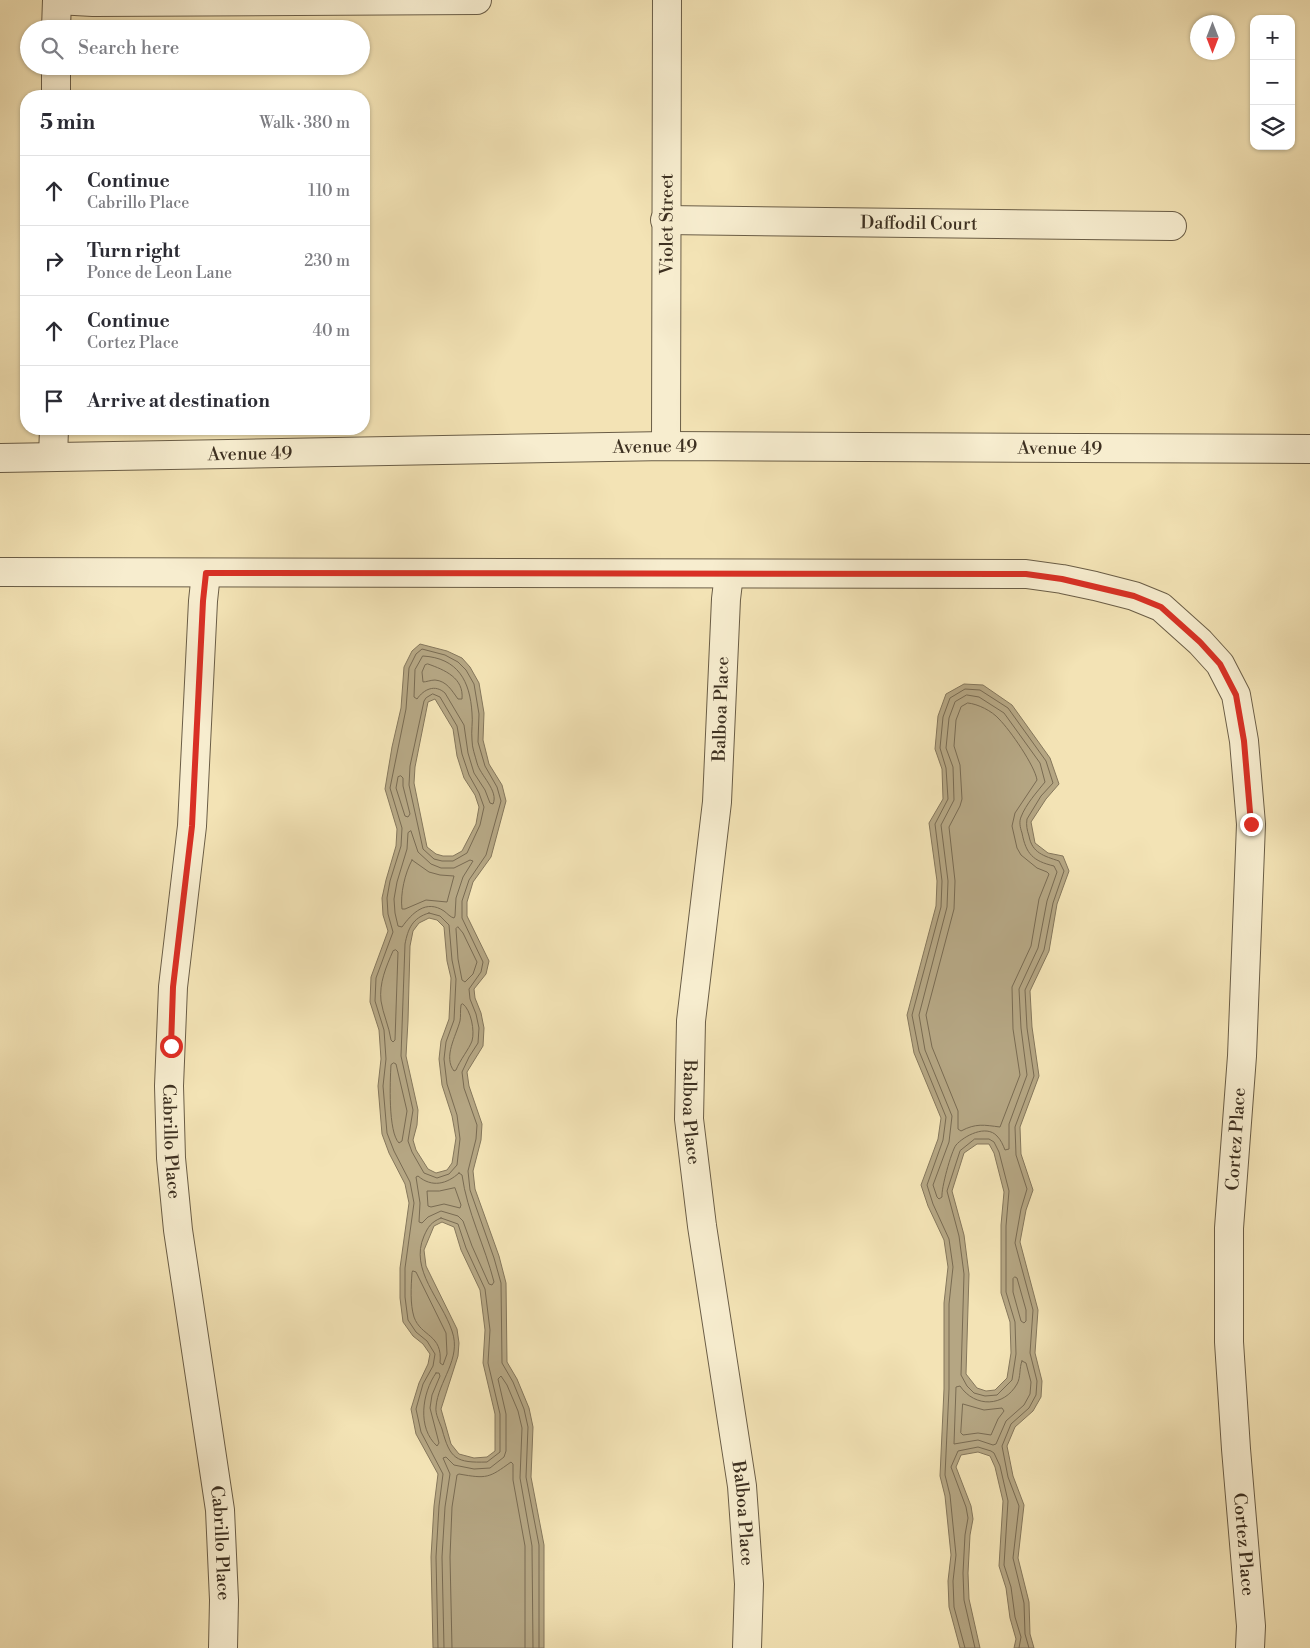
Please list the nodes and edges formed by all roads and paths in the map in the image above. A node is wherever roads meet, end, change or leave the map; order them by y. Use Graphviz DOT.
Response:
graph roads {
  1 [pos="57,0"];
  2 [pos="477,0"];
  3 [pos="667,0"];
  4 [pos="56,20"];
  5 [pos="56,75"];
  6 [pos="56,90"];
  7 [pos="665,220"];
  8 [pos="1172,226"];
  9 [pos="54,435"];
  10 [pos="666,446"];
  11 [pos="1310,450"];
  12 [pos="53,457"];
  13 [pos="0,458"];
  14 [pos="0,572"];
  15 [pos="206,573"];
  16 [pos="729,574"];
  17 [pos="223,1648"];
  18 [pos="746,1648"];
  19 [pos="1250,1648"];
  1 -- 2 [label="street"];
  1 -- 4 [label="street"];
  3 -- 7 [label="street, Violet Street"];
  5 -- 6 [label="street"];
  7 -- 8 [label="street, Daffodil Court"];
  7 -- 10 [label="street, Violet Street"];
  9 -- 12 [label="street"];
  10 -- 11 [label="street, Avenue 49"];
  10 -- 12 [label="street, Avenue 49"];
  12 -- 13 [label="street, Avenue 49"];
  14 -- 15 [label="street, Cortez Place"];
  15 -- 16 [label="street, Cortez Place"];
  15 -- 17 [label="street, Cabrillo Place"];
  16 -- 18 [label="street, Balboa Place"];
  16 -- 19 [label="street, Cortez Place"];
}
